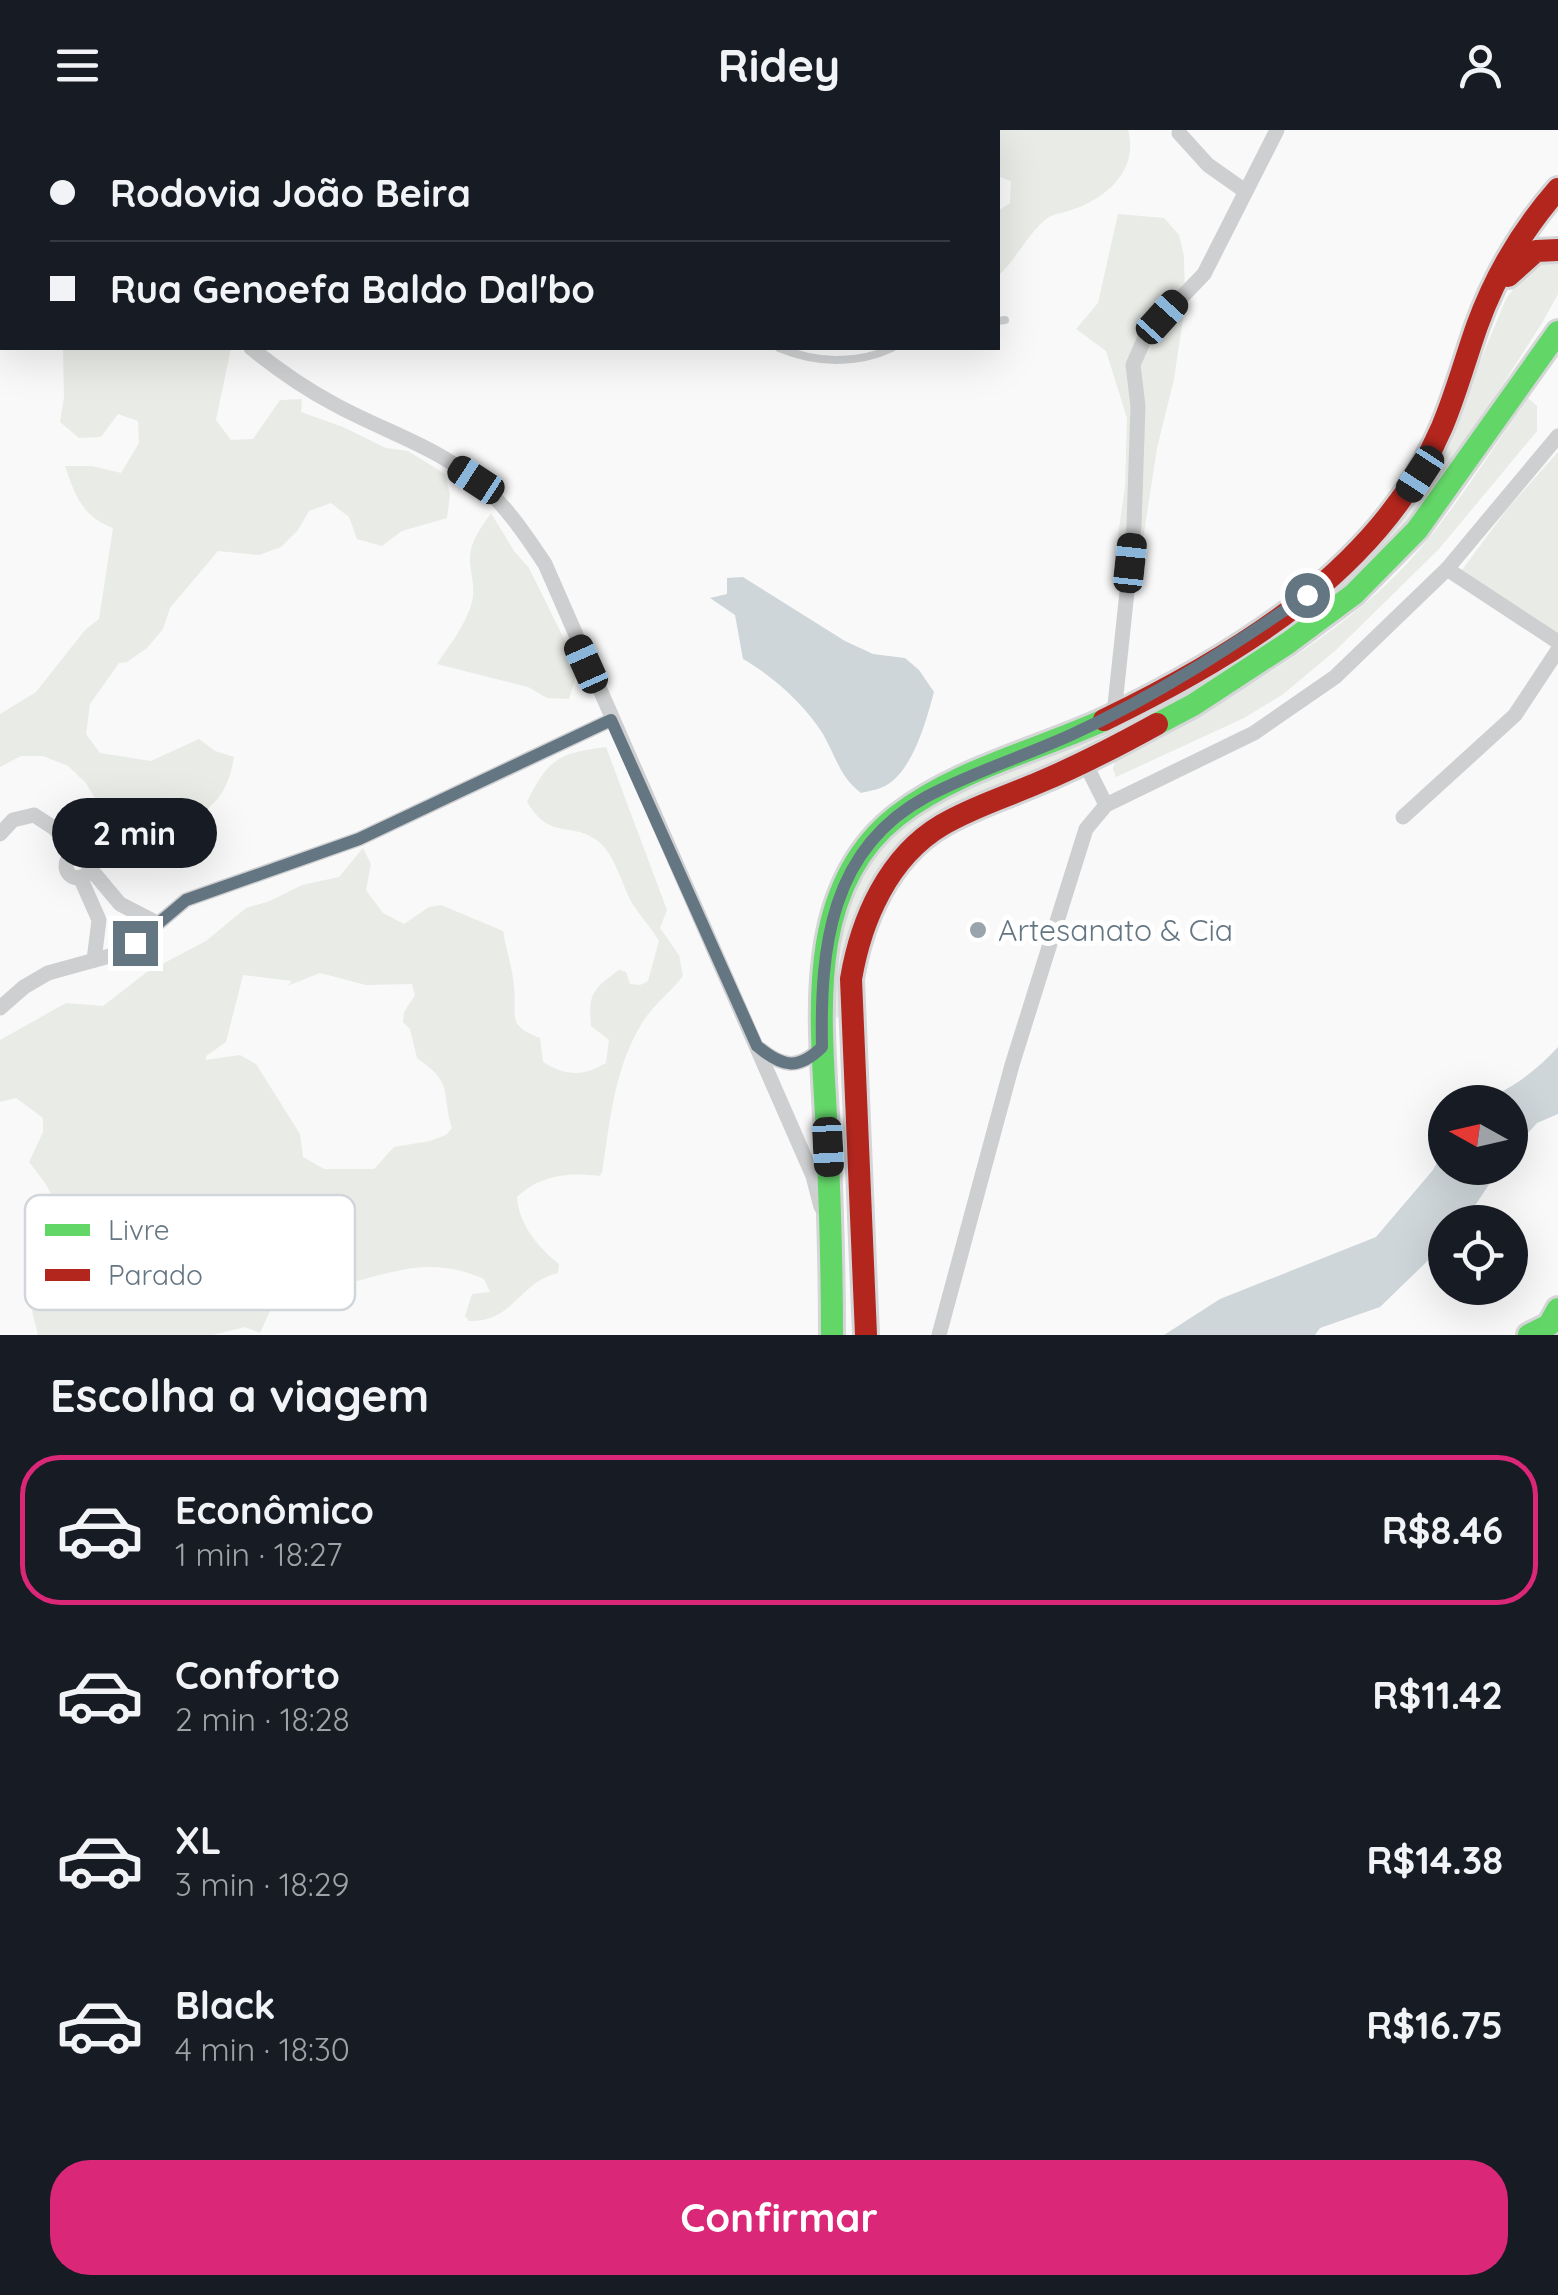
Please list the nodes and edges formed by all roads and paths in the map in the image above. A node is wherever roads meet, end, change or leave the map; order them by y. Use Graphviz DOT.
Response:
graph roads {
  1 [pos="1277,130"];
  2 [pos="1179,133"];
  3 [pos="1558,190"];
  4 [pos="1245,191"];
  5 [pos="1558,250"];
  6 [pos="1488,298"];
  7 [pos="1558,314"];
  8 [pos="1558,332"];
  9 [pos="254,350"];
  10 [pos="785,350"];
  11 [pos="887,350"];
  12 [pos="1539,360"];
  13 [pos="1558,436"];
  14 [pos="1447,569"];
  15 [pos="1558,642"];
  16 [pos="1558,650"];
  17 [pos="1114,714"];
  18 [pos="611,720"];
  19 [pos="1085,762"];
  20 [pos="1106,806"];
  21 [pos="1403,818"];
  22 [pos="0,834"];
  23 [pos="83,866"];
  24 [pos="157,924"];
  25 [pos="94,960"];
  26 [pos="0,1008"];
  27 [pos="757,1046"];
  28 [pos="822,1047"];
  29 [pos="832,1247"];
  30 [pos="832,1335"];
  31 [pos="866,1335"];
  32 [pos="939,1335"];
  1 -- 4 [label="street"];
  2 -- 4 [label="street"];
  3 -- 6 [label="main road"];
  4 -- 17 [label="street"];
  5 -- 6 [label="main road"];
  6 -- 17 [label="main road"];
  7 -- 12 [label="main road"];
  8 -- 12 [label="main road"];
  9 -- 18 [label="street"];
  10 -- 11 [label="lane"];
  12 -- 19 [label="main road"];
  13 -- 14 [label="street"];
  14 -- 15 [label="street"];
  14 -- 20 [label="street"];
  16 -- 21 [label="street"];
  17 -- 28 [label="main road"];
  18 -- 24 [label="street"];
  18 -- 27 [label="street"];
  19 -- 20 [label="street"];
  19 -- 31 [label="main road"];
  20 -- 32 [label="street"];
  22 -- 23 [label="street"];
  23 -- 24 [label="street"];
  23 -- 25 [label="street"];
  24 -- 25 [label="street"];
  25 -- 26 [label="street"];
  27 -- 28 [label="street"];
  27 -- 29 [label="street"];
  28 -- 29 [label="main road"];
  29 -- 30 [label="main road"];
}
